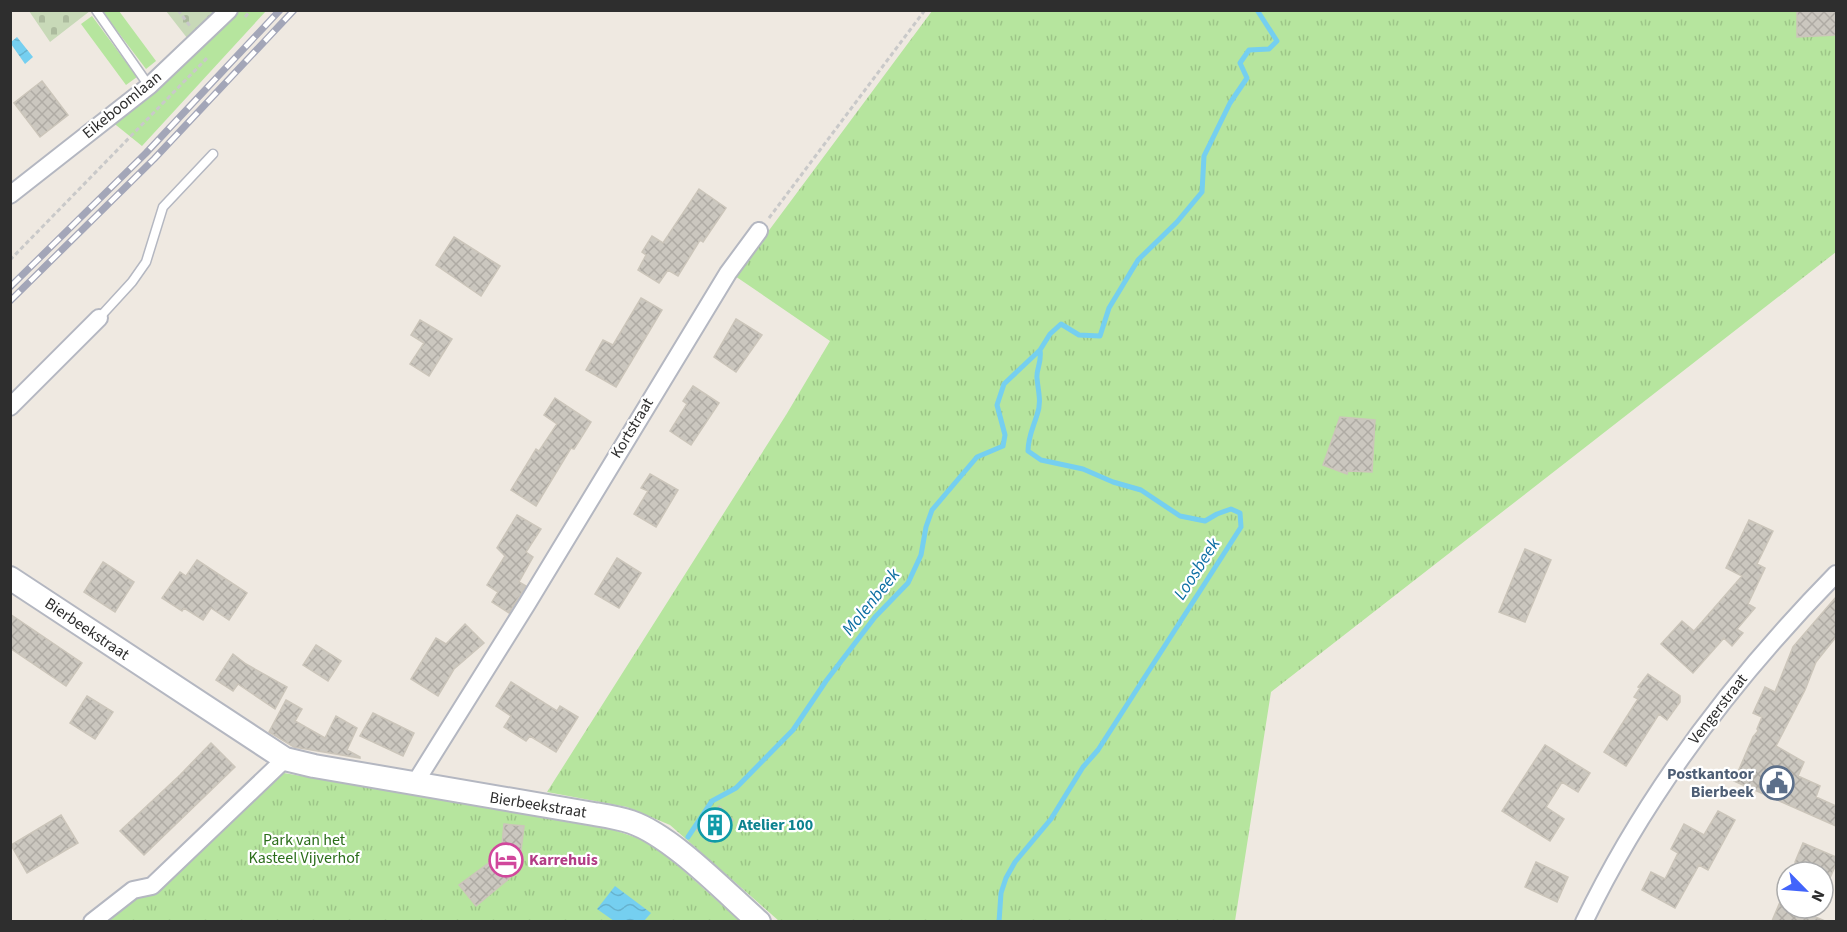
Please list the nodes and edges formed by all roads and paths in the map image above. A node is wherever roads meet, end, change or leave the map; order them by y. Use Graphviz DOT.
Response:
graph roads {
  1 [pos="96,10"];
  2 [pos="178,10"];
  3 [pos="229,10"];
  4 [pos="925,10"];
  5 [pos="191,27"];
  6 [pos="149,86"];
  7 [pos="163,105"];
  8 [pos="213,154"];
  9 [pos="10,195"];
  10 [pos="759,231"];
  11 [pos="10,260"];
  12 [pos="99,318"];
  13 [pos="10,407"];
  14 [pos="1836,574"];
  15 [pos="10,578"];
  16 [pos="285,759"];
  17 [pos="415,783"];
  18 [pos="92,921"];
  19 [pos="759,921"];
  20 [pos="1584,921"];
  1 -- 6 [label="lane"];
  2 -- 5 [label="path"];
  3 -- 6 [label="street, Eikeboomlaan"];
  4 -- 10 [label="path"];
  6 -- 9 [label="street, Eikeboomlaan"];
  7 -- 11 [label="path"];
  8 -- 12 [label="lane"];
  10 -- 17 [label="street, Kortstraat"];
  12 -- 13 [label="street"];
  14 -- 20 [label="street, Vengerstraat"];
  15 -- 16 [label="street, Bierbeekstraat"];
  16 -- 17 [label="street, Bierbeekstraat"];
  16 -- 18 [label="street"];
  17 -- 19 [label="street, Bierbeekstraat"];
}
